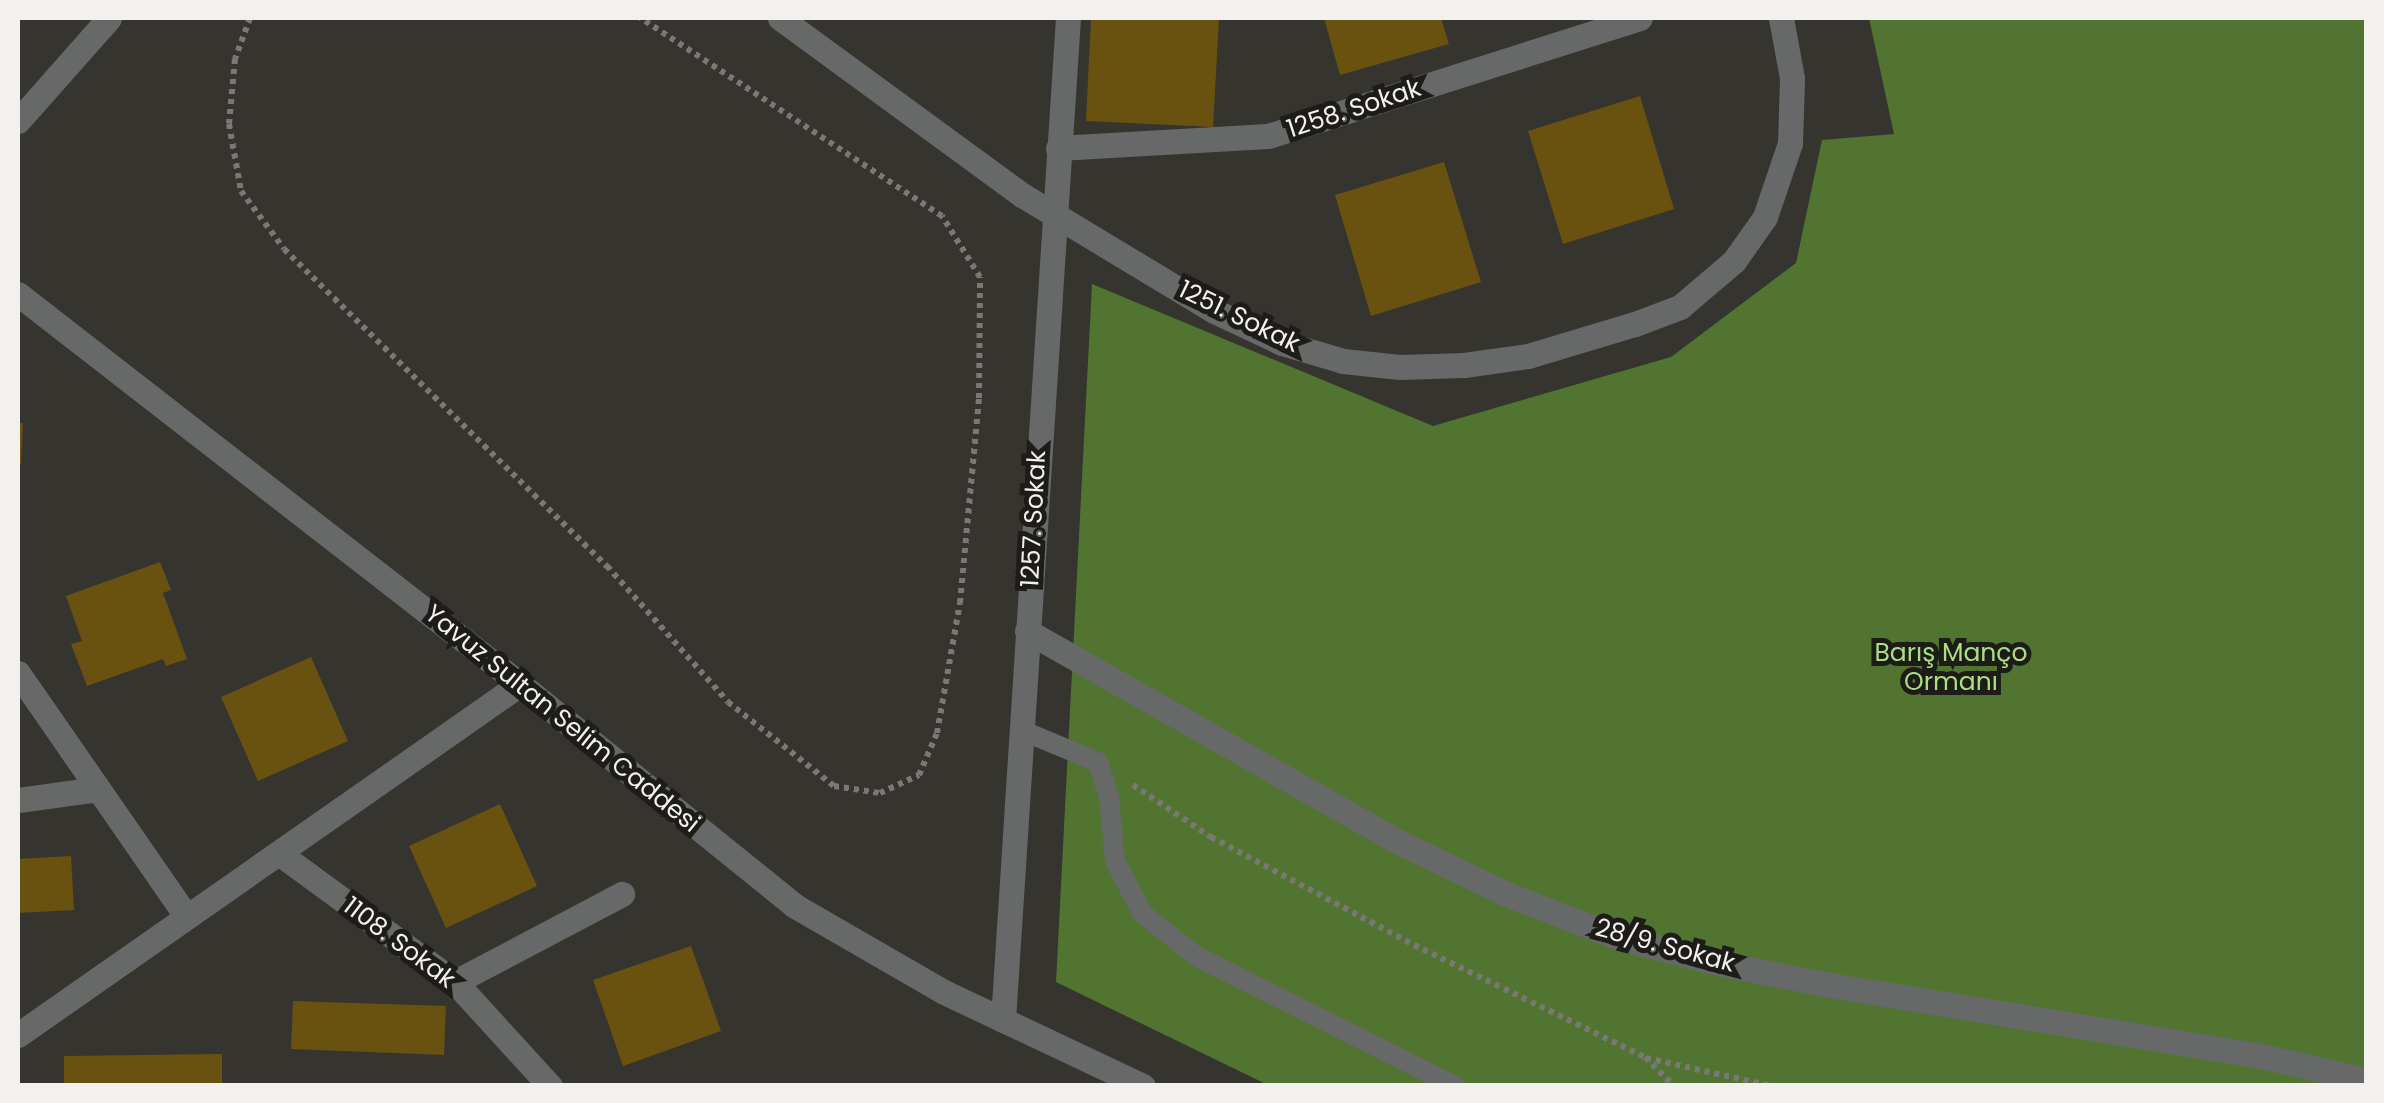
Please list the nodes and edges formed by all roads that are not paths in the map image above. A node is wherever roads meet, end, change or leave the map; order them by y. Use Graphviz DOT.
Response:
graph roads {
  1 [pos="109,18"];
  2 [pos="780,18"];
  3 [pos="1068,18"];
  4 [pos="1640,18"];
  5 [pos="1780,18"];
  6 [pos="18,121"];
  7 [pos="1058,148"];
  8 [pos="1053,213"];
  9 [pos="18,294"];
  10 [pos="1027,632"];
  11 [pos="18,672"];
  12 [pos="520,684"];
  13 [pos="1021,730"];
  14 [pos="98,788"];
  15 [pos="18,800"];
  16 [pos="280,854"];
  17 [pos="622,894"];
  18 [pos="186,916"];
  19 [pos="455,982"];
  20 [pos="1003,1020"];
  21 [pos="18,1035"];
  22 [pos="2366,1080"];
  23 [pos="550,1086"];
  24 [pos="1143,1086"];
  25 [pos="1455,1086"];
  1 -- 6 [label="street"];
  2 -- 8 [label="street, 1251. Sokak"];
  3 -- 7 [label="street, 1257. Sokak"];
  4 -- 7 [label="street, 1258. Sokak"];
  5 -- 8 [label="street, 1251. Sokak"];
  7 -- 8 [label="street, 1257. Sokak"];
  8 -- 10 [label="street, 1257. Sokak"];
  9 -- 12 [label="street, Yavuz Sultan Selim Caddesi"];
  10 -- 13 [label="street, 1257. Sokak"];
  10 -- 22 [label="street, 28/9. Sokak"];
  11 -- 14 [label="street"];
  12 -- 16 [label="street"];
  12 -- 20 [label="street, Yavuz Sultan Selim Caddesi"];
  13 -- 20 [label="street, 1257. Sokak"];
  13 -- 25 [label="lane"];
  14 -- 15 [label="street"];
  14 -- 18 [label="street"];
  16 -- 18 [label="street"];
  16 -- 19 [label="street, 1108. Sokak"];
  17 -- 19 [label="street"];
  18 -- 21 [label="street"];
  19 -- 23 [label="street, 1108. Sokak"];
  20 -- 24 [label="street, Yavuz Sultan Selim Caddesi"];
}
